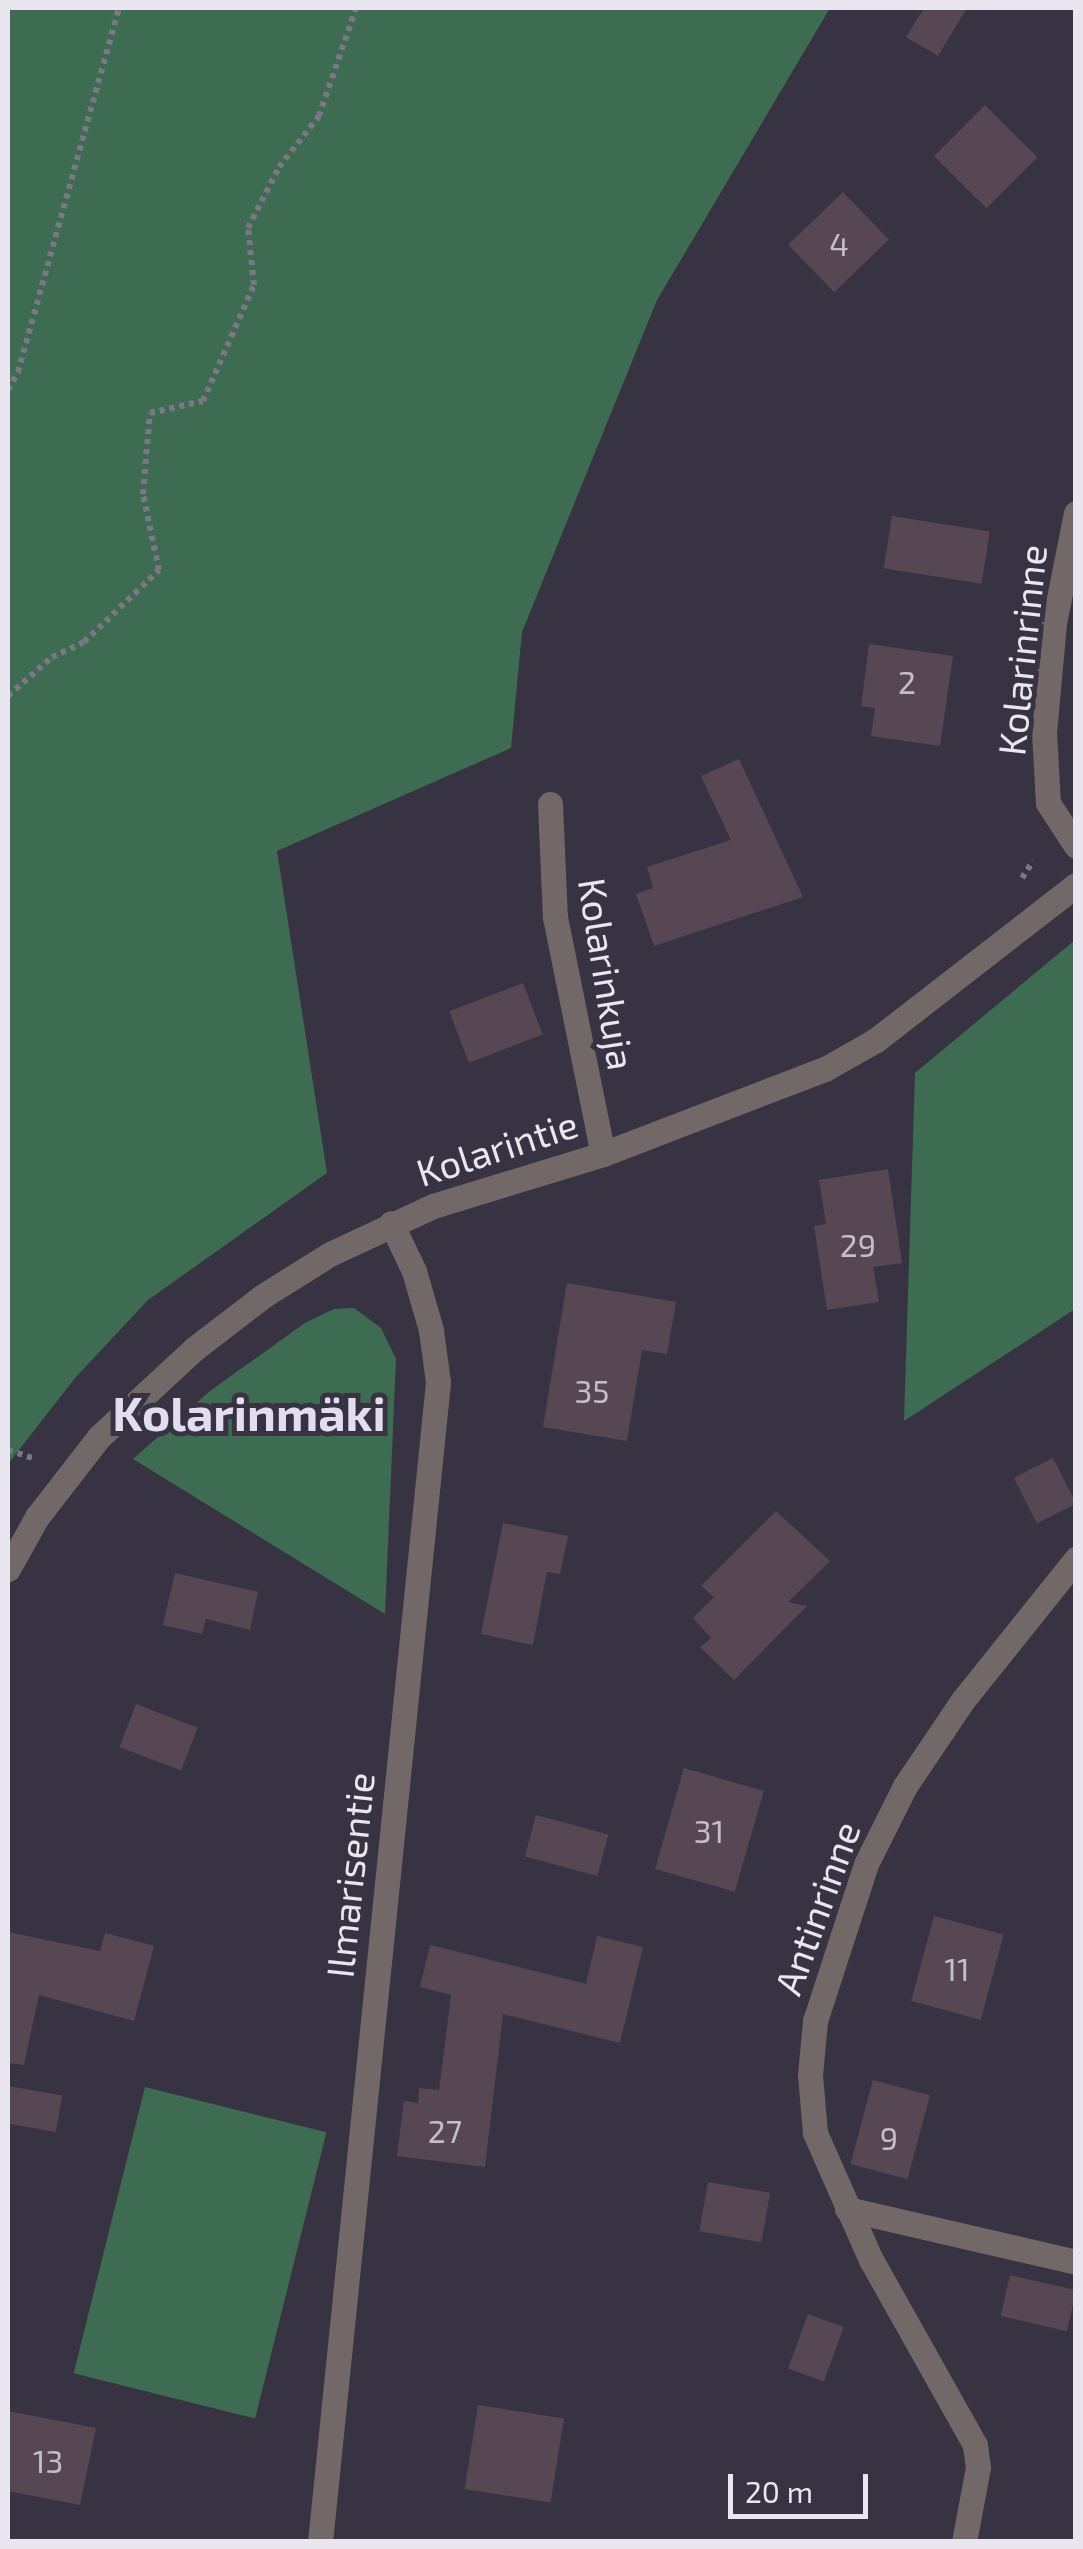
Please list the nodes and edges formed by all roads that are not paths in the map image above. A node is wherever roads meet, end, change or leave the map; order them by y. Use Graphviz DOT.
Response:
graph roads {
  1 [pos="1076,513"];
  2 [pos="550,804"];
  3 [pos="1076,846"];
  4 [pos="1076,885"];
  5 [pos="603,1154"];
  6 [pos="392,1223"];
  7 [pos="1076,1559"];
  8 [pos="8,1569"];
  9 [pos="847,2208"];
  10 [pos="1076,2262"];
  11 [pos="320,2542"];
  12 [pos="964,2542"];
  1 -- 3 [label="street, Kolarinrinne"];
  2 -- 5 [label="street, Kolarinkuja"];
  4 -- 5 [label="street, Kolarintie"];
  5 -- 6 [label="street, Kolarintie"];
  6 -- 8 [label="street, Kolarintie"];
  6 -- 11 [label="street, Ilmarisentie"];
  7 -- 9 [label="street, Antinrinne"];
  9 -- 10 [label="street"];
  9 -- 12 [label="street, Antinrinne"];
}
